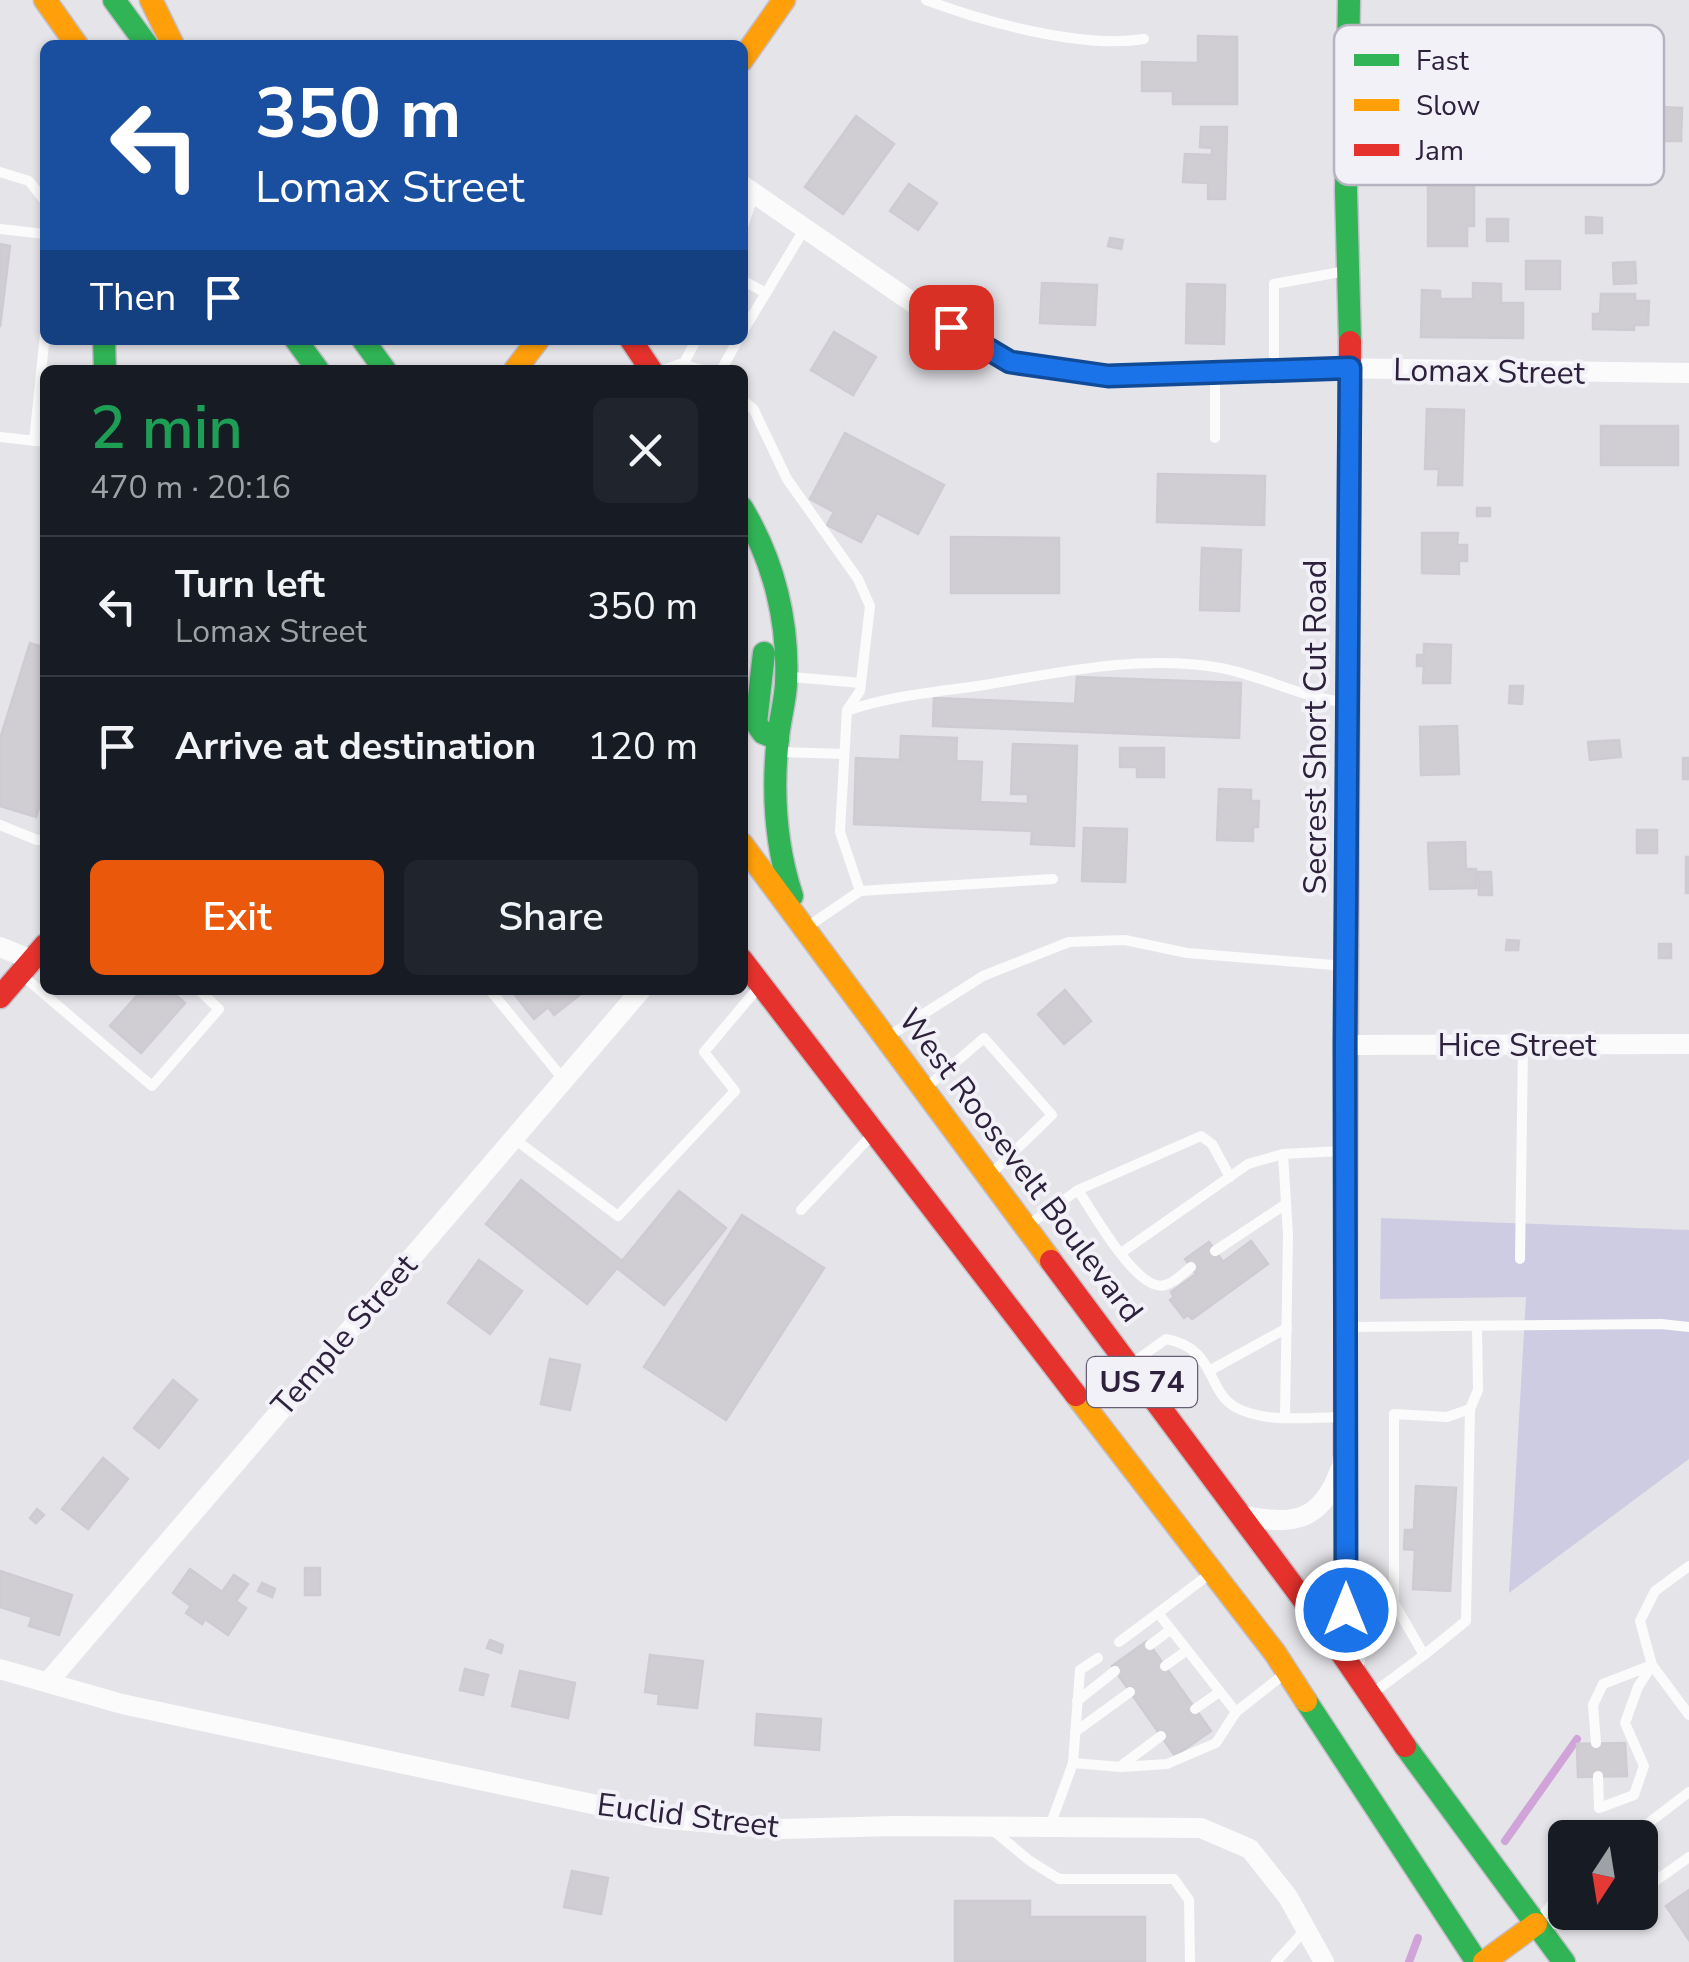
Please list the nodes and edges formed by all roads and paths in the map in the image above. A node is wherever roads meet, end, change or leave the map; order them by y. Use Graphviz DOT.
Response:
graph roads {
  1 [pos="45,0"];
  2 [pos="114,0"];
  3 [pos="151,0"];
  4 [pos="784,0"];
  5 [pos="926,0"];
  6 [pos="1144,39"];
  7 [pos="73,40"];
  8 [pos="143,40"];
  9 [pos="171,40"];
  10 [pos="748,51"];
  11 [pos="0,172"];
  12 [pos="1348,185"];
  13 [pos="748,189"];
  14 [pos="40,195"];
  15 [pos="805,228"];
  16 [pos="0,229"];
  17 [pos="40,233"];
  18 [pos="1348,271"];
  19 [pos="748,284"];
  20 [pos="766,294"];
  21 [pos="748,323"];
  22 [pos="534,345"];
  23 [pos="693,345"];
  24 [pos="519,365"];
  25 [pos="683,365"];
  26 [pos="1350,368"];
  27 [pos="1274,370"];
  28 [pos="1216,372"];
  29 [pos="1689,373"];
  30 [pos="748,404"];
  31 [pos="0,437"];
  32 [pos="1215,438"];
  33 [pos="40,441"];
  34 [pos="748,520"];
  35 [pos="780,606"];
  36 [pos="764,653"];
  37 [pos="748,669"];
  38 [pos="786,677"];
  39 [pos="860,683"];
  40 [pos="1348,702"];
  41 [pos="846,710"];
  42 [pos="778,746"];
  43 [pos="844,754"];
  44 [pos="0,826"];
  45 [pos="40,840"];
  46 [pos="748,852"];
  47 [pos="1053,878"];
  48 [pos="860,891"];
  49 [pos="803,926"];
  50 [pos="0,948"];
  51 [pos="32,959"];
  52 [pos="1346,966"];
  53 [pos="748,968"];
  54 [pos="761,984"];
  55 [pos="66,995"];
  56 [pos="204,995"];
  57 [pos="494,995"];
  58 [pos="637,995"];
  59 [pos="0,997"];
  60 [pos="886,1038"];
  61 [pos="1345,1044"];
  62 [pos="1689,1044"];
  63 [pos="1523,1045"];
  64 [pos="564,1080"];
  65 [pos="924,1089"];
  66 [pos="875,1132"];
  67 [pos="514,1138"];
  68 [pos="1345,1151"];
  69 [pos="1284,1154"];
  70 [pos="989,1176"];
  71 [pos="1230,1177"];
  72 [pos="1078,1190"];
  73 [pos="1286,1204"];
  74 [pos="801,1210"];
  75 [pos="1027,1227"];
  76 [pos="1215,1251"];
  77 [pos="1121,1253"];
  78 [pos="1520,1259"];
  79 [pos="1191,1267"];
  80 [pos="1478,1326"];
  81 [pos="1689,1326"];
  82 [pos="1345,1327"];
  83 [pos="1286,1328"];
  84 [pos="1130,1365"];
  85 [pos="1209,1371"];
  86 [pos="1470,1409"];
  87 [pos="1285,1417"];
  88 [pos="1345,1418"];
  89 [pos="1345,1454"];
  90 [pos="1240,1514"];
  91 [pos="1689,1566"];
  92 [pos="1213,1572"];
  93 [pos="1158,1613"];
  94 [pos="1170,1630"];
  95 [pos="1119,1642"];
  96 [pos="1150,1645"];
  97 [pos="1186,1651"];
  98 [pos="1424,1655"];
  99 [pos="1098,1658"];
  100 [pos="1652,1665"];
  101 [pos="1165,1666"];
  102 [pos="0,1669"];
  103 [pos="1115,1671"];
  104 [pos="1288,1671"];
  105 [pos="48,1682"];
  106 [pos="1364,1687"];
  107 [pos="1130,1692"];
  108 [pos="1218,1692"];
  109 [pos="1078,1701"];
  110 [pos="1195,1709"];
  111 [pos="1236,1712"];
  112 [pos="1689,1715"];
  113 [pos="1076,1732"];
  114 [pos="1162,1736"];
  115 [pos="1596,1743"];
  116 [pos="1073,1763"];
  117 [pos="1121,1766"];
  118 [pos="1598,1776"];
  119 [pos="1689,1792"];
  120 [pos="1652,1820"];
  121 [pos="988,1826"];
  122 [pos="1050,1827"];
  123 [pos="1689,1857"];
  124 [pos="1658,1879"];
  125 [pos="1548,1909"];
  126 [pos="1536,1924"];
  127 [pos="1548,1924"];
  128 [pos="1306,1929"];
  129 [pos="1190,1962"];
  130 [pos="1276,1962"];
  131 [pos="1324,1962"];
  132 [pos="1481,1962"];
  133 [pos="1564,1962"];
  1 -- 7 [label="main road"];
  2 -- 8 [label="main road"];
  3 -- 9 [label="main road"];
  4 -- 10 [label="main road"];
  5 -- 6 [label="lane"];
  11 -- 14 [label="lane"];
  12 -- 18 [label="main road, Secrest Short Cut Road"];
  13 -- 15 [label="street, Lomax Street"];
  15 -- 20 [label="lane"];
  15 -- 28 [label="street, Lomax Street"];
  16 -- 17 [label="lane"];
  18 -- 26 [label="main road, Secrest Short Cut Road"];
  18 -- 27 [label="lane"];
  19 -- 20 [label="lane"];
  20 -- 21 [label="lane"];
  22 -- 24 [label="main road"];
  23 -- 25 [label="lane"];
  26 -- 27 [label="street, Lomax Street"];
  26 -- 29 [label="street, Lomax Street"];
  26 -- 40 [label="main road, Secrest Short Cut Road"];
  27 -- 28 [label="street, Lomax Street"];
  28 -- 32 [label="lane"];
  30 -- 39 [label="lane"];
  31 -- 33 [label="lane"];
  34 -- 35 [label="main road"];
  35 -- 36 [label="main road"];
  35 -- 38 [label="main road"];
  36 -- 37 [label="main road"];
  36 -- 42 [label="main road"];
  38 -- 39 [label="lane"];
  38 -- 42 [label="main road"];
  39 -- 41 [label="lane"];
  40 -- 41 [label="lane"];
  40 -- 52 [label="main road, Secrest Short Cut Road"];
  41 -- 43 [label="lane"];
  42 -- 43 [label="lane"];
  42 -- 49 [label="main road"];
  43 -- 48 [label="lane"];
  44 -- 45 [label="lane"];
  46 -- 49 [label="main road, West Roosevelt Boulevard / US 74"];
  47 -- 48 [label="lane"];
  48 -- 49 [label="lane"];
  49 -- 60 [label="main road, West Roosevelt Boulevard / US 74"];
  50 -- 51 [label="street"];
  51 -- 59 [label="main road"];
  52 -- 60 [label="lane"];
  52 -- 61 [label="main road, Secrest Short Cut Road"];
  53 -- 54 [label="main road, US 74"];
  54 -- 66 [label="main road, US 74"];
  54 -- 67 [label="lane"];
  55 -- 56 [label="lane"];
  57 -- 64 [label="lane"];
  58 -- 64 [label="street, Temple Street"];
  60 -- 65 [label="main road, West Roosevelt Boulevard / US 74"];
  61 -- 63 [label="street, Hice Street"];
  61 -- 68 [label="main road, Secrest Short Cut Road"];
  62 -- 63 [label="street, Hice Street"];
  63 -- 78 [label="lane"];
  64 -- 67 [label="street, Temple Street"];
  65 -- 70 [label="main road, West Roosevelt Boulevard / US 74"];
  65 -- 70 [label="lane"];
  66 -- 74 [label="lane"];
  66 -- 92 [label="main road, US 74"];
  67 -- 105 [label="street, Temple Street"];
  68 -- 69 [label="lane"];
  68 -- 82 [label="main road, Secrest Short Cut Road"];
  69 -- 71 [label="lane"];
  69 -- 73 [label="lane"];
  70 -- 75 [label="main road, West Roosevelt Boulevard / US 74"];
  71 -- 72 [label="lane"];
  71 -- 77 [label="lane"];
  72 -- 75 [label="lane"];
  72 -- 77 [label="lane"];
  73 -- 76 [label="lane"];
  73 -- 83 [label="lane"];
  75 -- 84 [label="main road, West Roosevelt Boulevard / US 74"];
  77 -- 79 [label="lane"];
  80 -- 81 [label="lane"];
  80 -- 82 [label="lane"];
  80 -- 86 [label="lane"];
  82 -- 88 [label="main road, Secrest Short Cut Road"];
  83 -- 85 [label="lane"];
  83 -- 87 [label="lane"];
  84 -- 85 [label="lane"];
  84 -- 90 [label="main road, West Roosevelt Boulevard / US 74"];
  85 -- 87 [label="lane"];
  86 -- 98 [label="lane"];
  86 -- 98 [label="lane"];
  87 -- 88 [label="lane"];
  88 -- 89 [label="main road, Secrest Short Cut Road"];
  89 -- 90 [label="street, Secrest Short Cut Road"];
  89 -- 106 [label="street, Secrest Short Cut Road"];
  90 -- 106 [label="main road, West Roosevelt Boulevard / US 74"];
  91 -- 100 [label="lane"];
  92 -- 93 [label="lane"];
  92 -- 104 [label="main road, US 74"];
  93 -- 94 [label="lane"];
  93 -- 95 [label="lane"];
  94 -- 96 [label="lane"];
  94 -- 97 [label="lane"];
  97 -- 101 [label="lane"];
  97 -- 108 [label="lane"];
  98 -- 106 [label="lane"];
  99 -- 109 [label="lane"];
  100 -- 112 [label="lane"];
  100 -- 115 [label="lane"];
  100 -- 118 [label="lane"];
  102 -- 105 [label="street, Euclid Street"];
  103 -- 109 [label="lane"];
  104 -- 111 [label="lane"];
  104 -- 132 [label="main road, US 74"];
  105 -- 121 [label="street, Euclid Street"];
  106 -- 126 [label="main road, West Roosevelt Boulevard / US 74"];
  107 -- 113 [label="lane"];
  108 -- 110 [label="lane"];
  108 -- 111 [label="lane"];
  109 -- 113 [label="lane"];
  111 -- 117 [label="lane"];
  113 -- 116 [label="lane"];
  114 -- 117 [label="lane"];
  116 -- 117 [label="lane"];
  116 -- 122 [label="lane"];
  119 -- 120 [label="lane"];
  121 -- 122 [label="street, Euclid Street"];
  121 -- 129 [label="lane"];
  122 -- 128 [label="street, Euclid Street"];
  123 -- 124 [label="lane"];
  125 -- 126 [label="lane"];
  126 -- 127 [label="lane"];
  126 -- 132 [label="main road"];
  126 -- 133 [label="main road, West Roosevelt Boulevard / US 74"];
  128 -- 130 [label="lane"];
  128 -- 131 [label="street, Euclid Street"];
}
